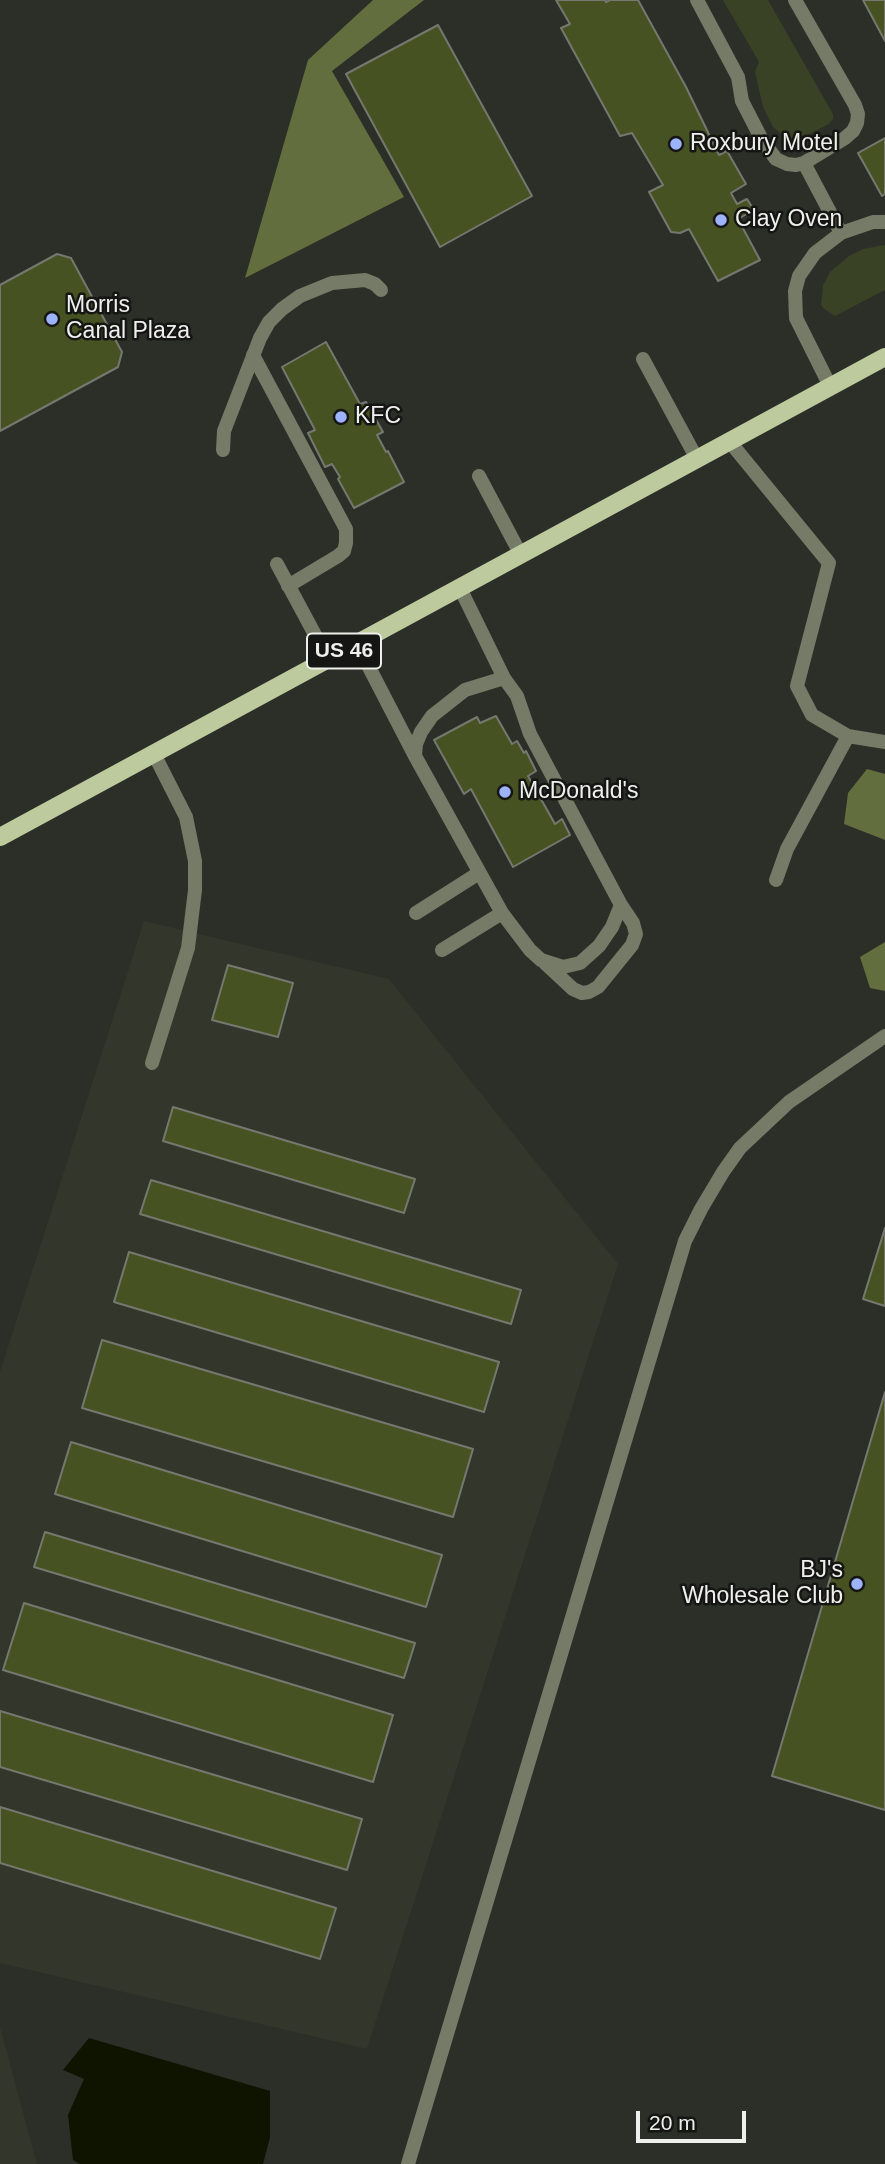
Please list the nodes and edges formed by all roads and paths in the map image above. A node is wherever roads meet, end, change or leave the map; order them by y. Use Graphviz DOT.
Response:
graph roads {
  1 [pos="697,0"];
  2 [pos="795,0"];
  3 [pos="804,163"];
  4 [pos="885,222"];
  5 [pos="841,233"];
  6 [pos="381,290"];
  7 [pos="253,355"];
  8 [pos="885,356"];
  9 [pos="643,359"];
  10 [pos="831,386"];
  11 [pos="730,442"];
  12 [pos="223,450"];
  13 [pos="697,459"];
  14 [pos="479,476"];
  15 [pos="521,555"];
  16 [pos="277,564"];
  17 [pos="288,586"];
  18 [pos="460,588"];
  19 [pos="357,644"];
  20 [pos="328,659"];
  21 [pos="504,678"];
  22 [pos="848,736"];
  23 [pos="885,742"];
  24 [pos="154,754"];
  25 [pos="415,756"];
  26 [pos="0,837"];
  27 [pos="479,873"];
  28 [pos="776,880"];
  29 [pos="621,905"];
  30 [pos="416,913"];
  31 [pos="502,914"];
  32 [pos="442,950"];
  33 [pos="541,960"];
  34 [pos="885,1036"];
  35 [pos="152,1063"];
  36 [pos="408,2164"];
  1 -- 3 [label="lane"];
  2 -- 3 [label="lane"];
  3 -- 5 [label="lane"];
  4 -- 5 [label="lane"];
  5 -- 10 [label="lane"];
  6 -- 7 [label="lane"];
  7 -- 12 [label="lane"];
  7 -- 17 [label="lane"];
  8 -- 10 [label="main road, US 46"];
  9 -- 13 [label="lane"];
  10 -- 11 [label="main road, US 46"];
  11 -- 13 [label="main road, US 46"];
  11 -- 22 [label="lane"];
  13 -- 15 [label="main road, US 46"];
  14 -- 15 [label="lane"];
  15 -- 18 [label="main road, US 46"];
  16 -- 17 [label="lane"];
  17 -- 20 [label="lane"];
  18 -- 19 [label="main road, US 46"];
  18 -- 21 [label="lane"];
  19 -- 20 [label="main road, US 46"];
  19 -- 25 [label="lane"];
  20 -- 24 [label="main road, US 46"];
  21 -- 25 [label="lane"];
  21 -- 29 [label="lane"];
  22 -- 23 [label="lane"];
  22 -- 28 [label="lane"];
  24 -- 26 [label="main road, US 46"];
  24 -- 35 [label="lane"];
  25 -- 27 [label="lane"];
  27 -- 30 [label="lane"];
  27 -- 31 [label="lane"];
  29 -- 33 [label="lane"];
  29 -- 33 [label="lane"];
  31 -- 32 [label="lane"];
  31 -- 33 [label="lane"];
  34 -- 36 [label="lane"];
}
